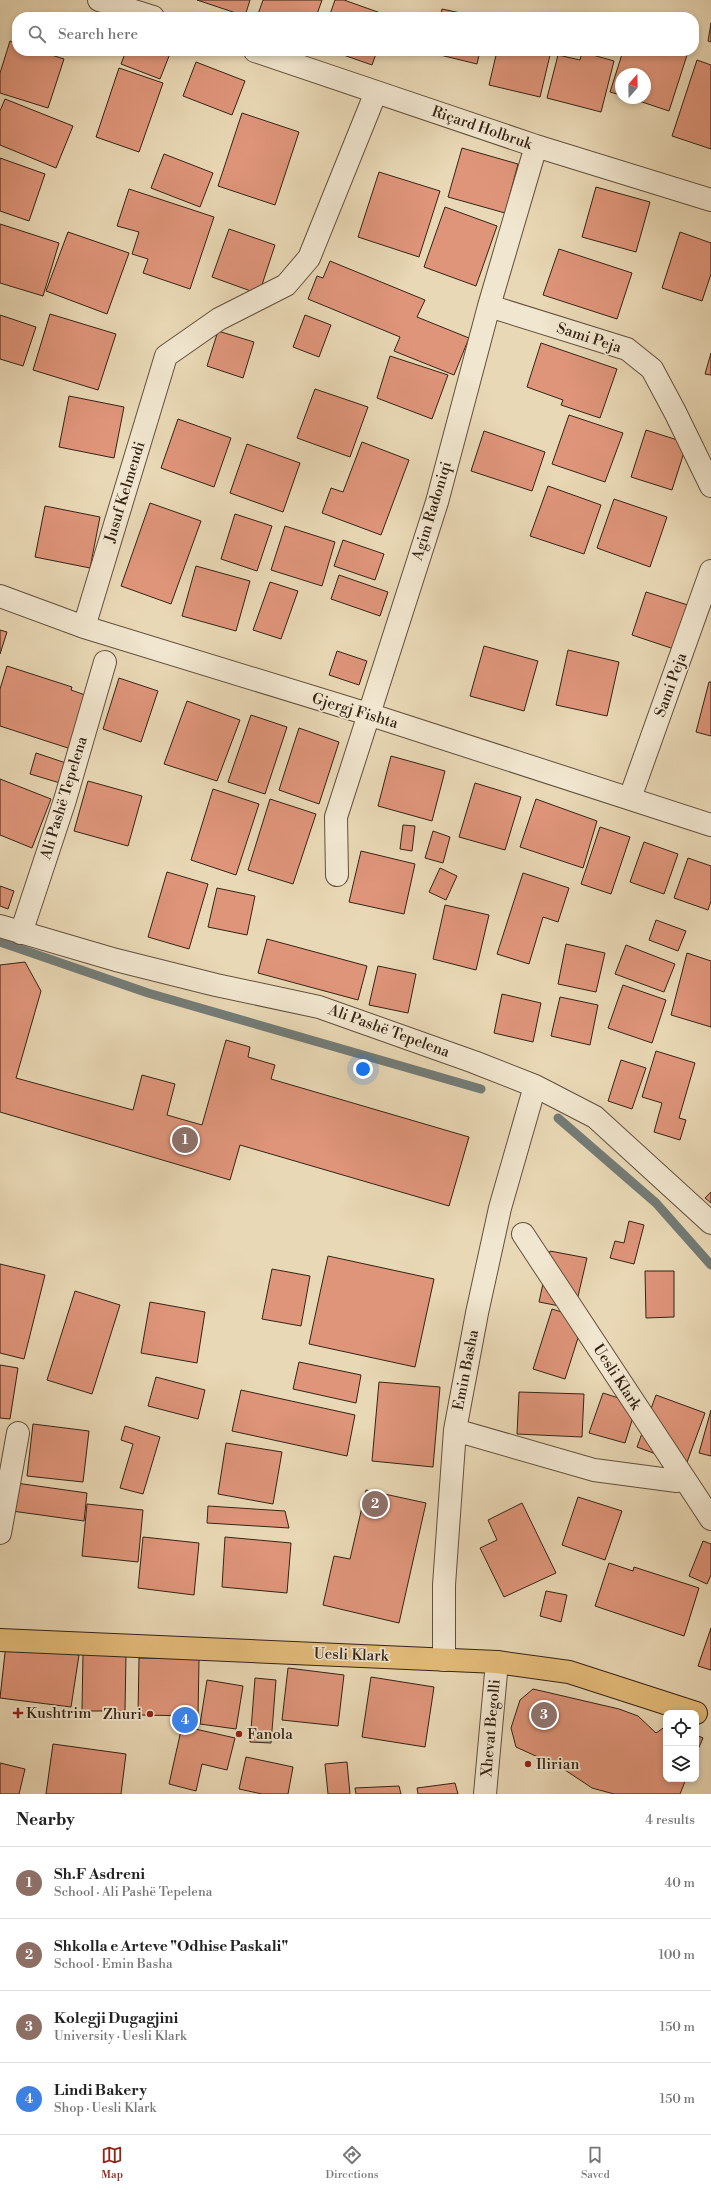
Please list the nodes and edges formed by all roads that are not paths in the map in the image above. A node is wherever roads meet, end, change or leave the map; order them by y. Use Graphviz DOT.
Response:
graph roads {
  1 [pos="99,0"];
  2 [pos="137,12"];
  3 [pos="270,56"];
  4 [pos="376,92"];
  5 [pos="536,146"];
  6 [pos="711,200"];
  7 [pos="489,306"];
  8 [pos="711,486"];
  9 [pos="711,571"];
  10 [pos="0,596"];
  11 [pos="84,627"];
  12 [pos="105,662"];
  13 [pos="368,714"];
  14 [pos="630,798"];
  15 [pos="711,825"];
  16 [pos="337,875"];
  17 [pos="0,926"];
  18 [pos="21,933"];
  19 [pos="534,1086"];
  20 [pos="711,1223"];
  21 [pos="523,1234"];
  22 [pos="455,1430"];
  23 [pos="18,1433"];
  24 [pos="677,1481"];
  25 [pos="711,1519"];
  26 [pos="0,1533"];
  27 [pos="0,1640"];
  28 [pos="444,1660"];
  29 [pos="497,1662"];
  30 [pos="687,1710"];
  31 [pos="699,1714"];
  32 [pos="711,1718"];
  33 [pos="485,1794"];
  1 -- 2 [label="street"];
  3 -- 4 [label="street, Riçard Holbruk"];
  4 -- 5 [label="street, Riçard Holbruk"];
  4 -- 11 [label="street, Jusuf Kelmendi"];
  5 -- 6 [label="street, Riçard Holbruk"];
  5 -- 7 [label="street, Agim Radoniqi"];
  7 -- 8 [label="street, Sami Peja"];
  7 -- 13 [label="street, Agim Radoniqi"];
  9 -- 14 [label="street, Sami Peja"];
  10 -- 11 [label="street, Gjergj Fishta"];
  11 -- 13 [label="street, Gjergj Fishta"];
  12 -- 18 [label="street, Ali Pashë Tepelena"];
  13 -- 14 [label="street, Gjergj Fishta"];
  13 -- 16 [label="street, Agim Radoniqi"];
  14 -- 15 [label="street, Gjergj Fishta"];
  17 -- 18 [label="street, Ali Pashë Tepelena"];
  18 -- 19 [label="street, Ali Pashë Tepelena"];
  19 -- 20 [label="street, Ali Pashë Tepelena"];
  19 -- 22 [label="street, Emin Basha"];
  21 -- 25 [label="street, Uesli Klark"];
  22 -- 24 [label="street"];
  22 -- 28 [label="street, Emin Basha"];
  23 -- 26 [label="street"];
  27 -- 28 [label="main road, Uesli Klark"];
  28 -- 29 [label="main road, Uesli Klark"];
  29 -- 30 [label="main road, Uesli Klark"];
  29 -- 33 [label="street, Xhevat Begolli"];
  31 -- 32 [label="main road, Uesli Klark"];
}
